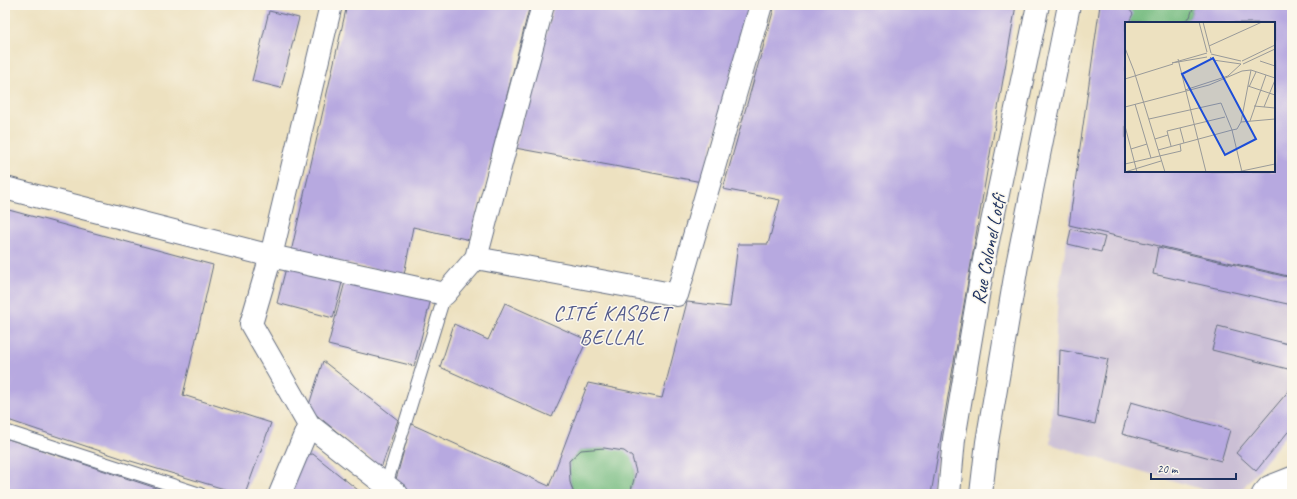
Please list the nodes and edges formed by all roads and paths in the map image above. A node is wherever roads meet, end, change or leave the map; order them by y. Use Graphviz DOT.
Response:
graph roads {
  1 [pos="332,5"];
  2 [pos="543,5"];
  3 [pos="761,5"];
  4 [pos="1038,5"];
  5 [pos="1069,5"];
  6 [pos="5,188"];
  7 [pos="271,256"];
  8 [pos="476,258"];
  9 [pos="984,260"];
  10 [pos="1018,265"];
  11 [pos="445,294"];
  12 [pos="309,426"];
  13 [pos="5,431"];
  14 [pos="1292,478"];
  15 [pos="392,490"];
  16 [pos="200,494"];
  17 [pos="280,494"];
  18 [pos="949,494"];
  19 [pos="981,494"];
  20 [pos="1263,494"];
  1 -- 7 [label="street"];
  2 -- 8 [label="street"];
  3 -- 8 [label="street"];
  4 -- 9 [label="street, Rue Colonel Lotfi"];
  5 -- 10 [label="street, Rue Colonel Lotfi"];
  6 -- 7 [label="street"];
  7 -- 11 [label="street"];
  7 -- 12 [label="street"];
  8 -- 11 [label="street"];
  9 -- 10 [label="street"];
  9 -- 18 [label="street, Rue Colonel Lotfi"];
  10 -- 19 [label="street, Rue Colonel Lotfi"];
  11 -- 15 [label="lane"];
  12 -- 15 [label="street"];
  12 -- 17 [label="street"];
  13 -- 16 [label="lane"];
  14 -- 20 [label="street"];
}
